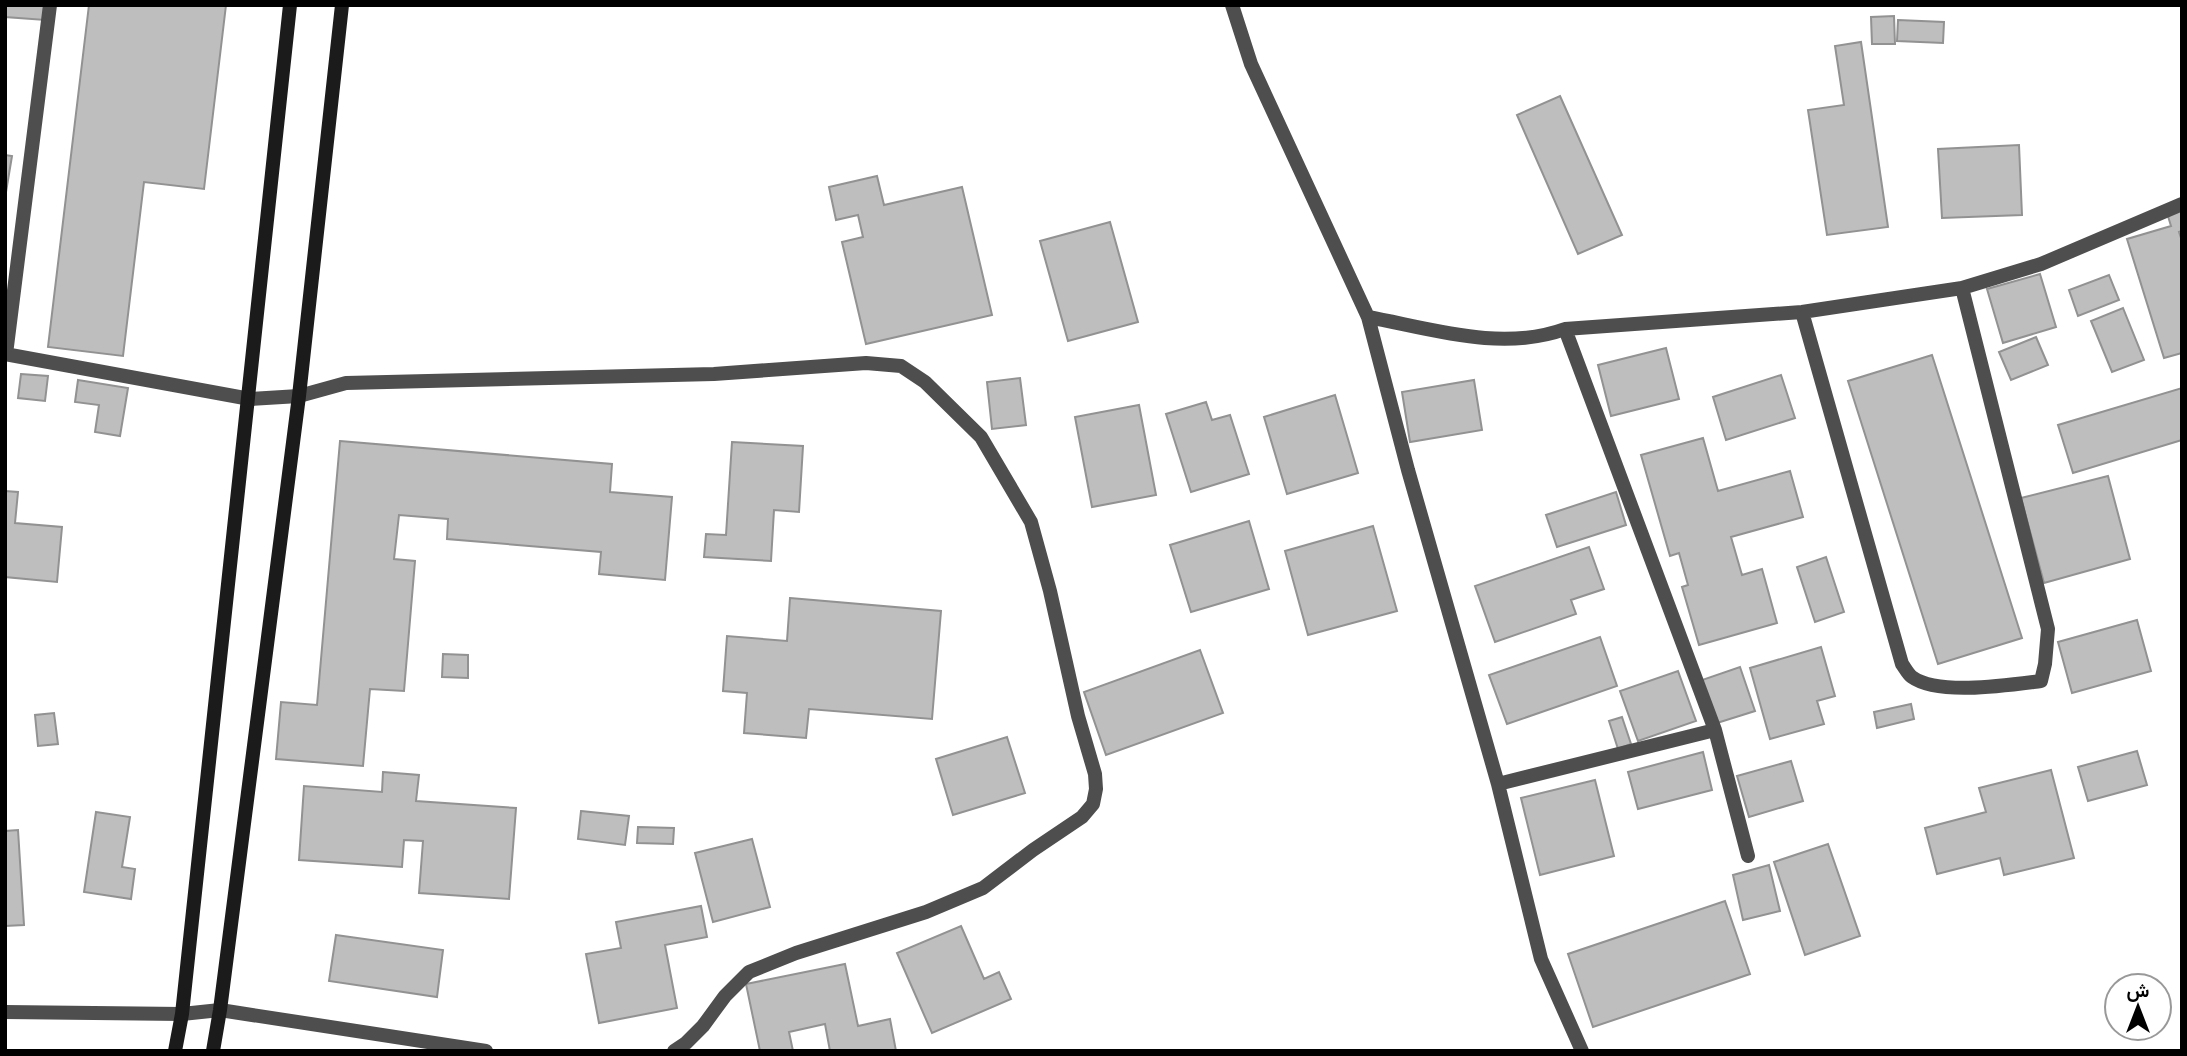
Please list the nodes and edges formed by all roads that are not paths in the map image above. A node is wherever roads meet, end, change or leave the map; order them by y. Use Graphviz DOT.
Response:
graph roads {
  1 [pos="50,5"];
  2 [pos="290,5"];
  3 [pos="342,5"];
  4 [pos="1232,5"];
  5 [pos="2182,204"];
  6 [pos="1962,288"];
  7 [pos="1802,313"];
  8 [pos="1368,317"];
  9 [pos="1565,329"];
  10 [pos="6,354"];
  11 [pos="299,396"];
  12 [pos="250,399"];
  13 [pos="1715,730"];
  14 [pos="1498,784"];
  15 [pos="1748,856"];
  16 [pos="220,1010"];
  17 [pos="5,1012"];
  18 [pos="182,1014"];
  19 [pos="175,1051"];
  20 [pos="212,1051"];
  21 [pos="486,1051"];
  22 [pos="674,1051"];
  23 [pos="1582,1051"];
  1 -- 10 [label="street"];
  2 -- 12 [label="main road"];
  3 -- 11 [label="main road"];
  4 -- 8 [label="street"];
  5 -- 6 [label="street"];
  6 -- 7 [label="street"];
  6 -- 7 [label="street"];
  7 -- 9 [label="street"];
  8 -- 9 [label="street"];
  8 -- 14 [label="street"];
  9 -- 13 [label="street"];
  10 -- 12 [label="street"];
  11 -- 12 [label="street"];
  11 -- 16 [label="main road"];
  11 -- 22 [label="street"];
  12 -- 18 [label="main road"];
  13 -- 14 [label="street"];
  13 -- 15 [label="street"];
  14 -- 23 [label="street"];
  16 -- 18 [label="street"];
  16 -- 20 [label="main road"];
  16 -- 21 [label="street"];
  17 -- 18 [label="street"];
  18 -- 19 [label="main road"];
}
